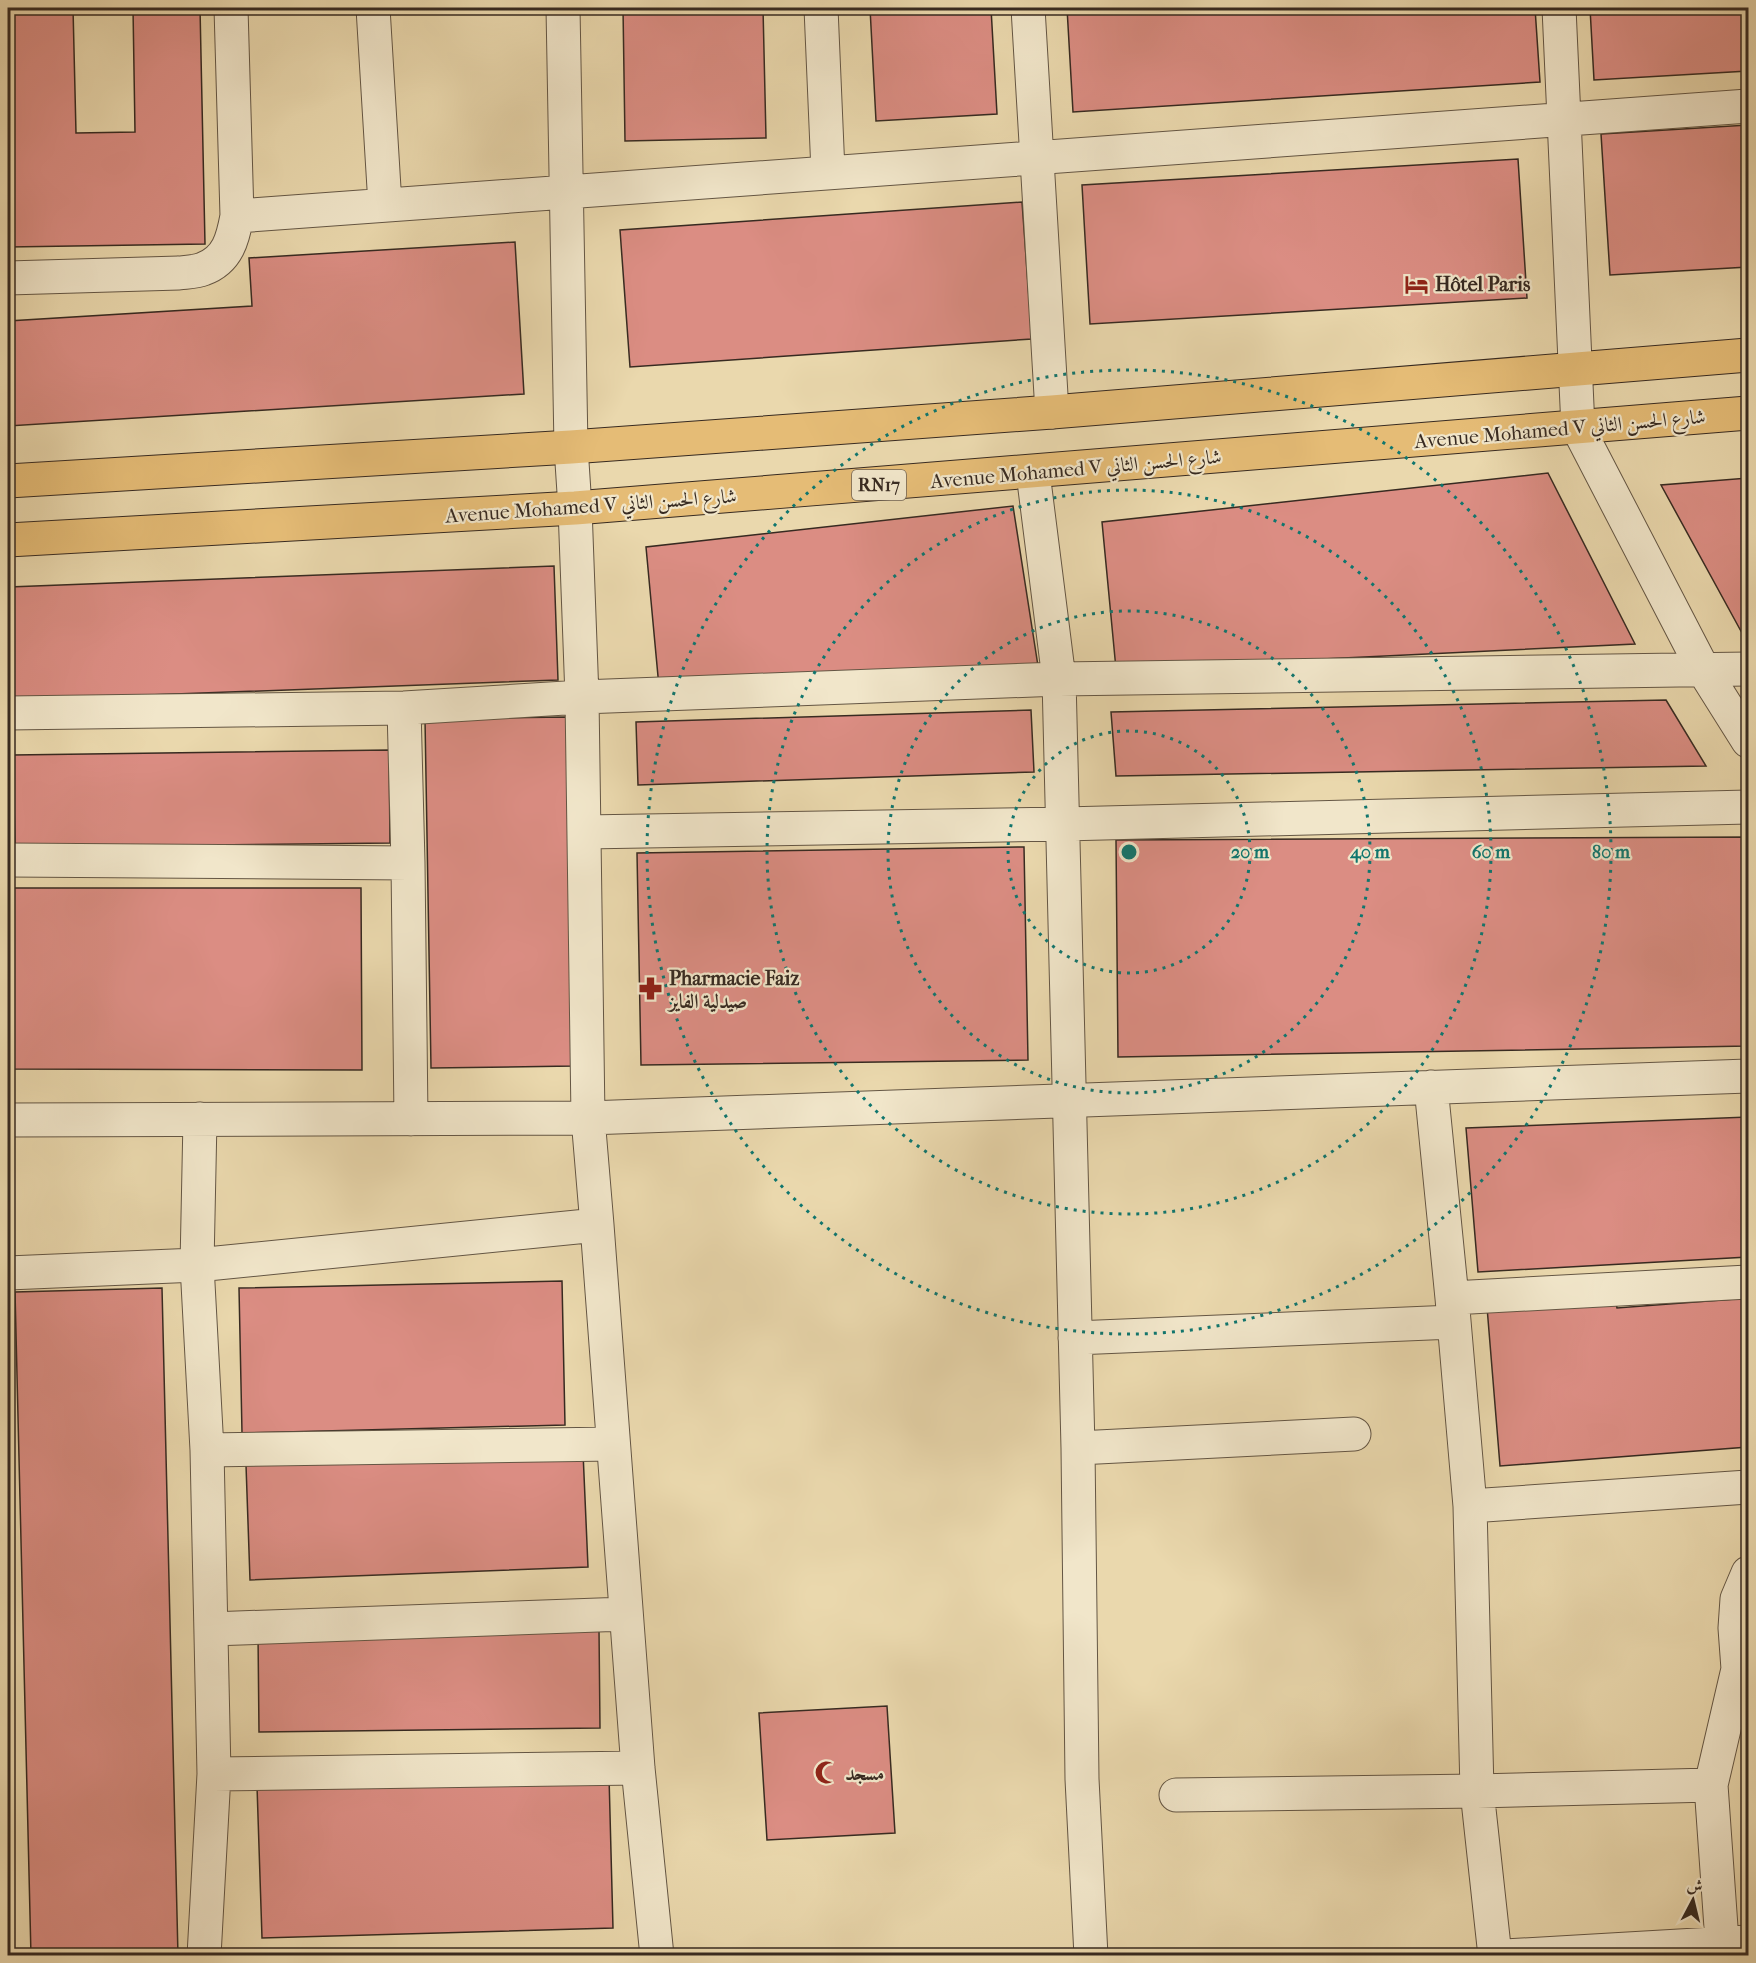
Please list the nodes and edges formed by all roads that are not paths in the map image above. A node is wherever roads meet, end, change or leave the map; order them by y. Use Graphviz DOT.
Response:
graph roads {
  1 [pos="231,8"];
  2 [pos="373,8"];
  3 [pos="563,8"];
  4 [pos="821,8"];
  5 [pos="1028,8"];
  6 [pos="1559,8"];
  7 [pos="1749,106"];
  8 [pos="1564,119"];
  9 [pos="1037,158"];
  10 [pos="828,172"];
  11 [pos="566,192"];
  12 [pos="385,205"];
  13 [pos="237,216"];
  14 [pos="8,278"];
  15 [pos="1749,355"];
  16 [pos="1576,370"];
  17 [pos="1052,412"];
  18 [pos="1749,413"];
  19 [pos="1578,428"];
  20 [pos="571,447"];
  21 [pos="1033,473"];
  22 [pos="8,481"];
  23 [pos="576,508"];
  24 [pos="8,540"];
  25 [pos="1749,669"];
  26 [pos="1704,671"];
  27 [pos="1059,679"];
  28 [pos="582,697"];
  29 [pos="404,708"];
  30 [pos="8,713"];
  31 [pos="1749,741"];
  32 [pos="1749,807"];
  33 [pos="1064,824"];
  34 [pos="585,832"];
  35 [pos="8,860"];
  36 [pos="408,862"];
  37 [pos="1749,1076"];
  38 [pos="1431,1087"];
  39 [pos="1070,1101"];
  40 [pos="588,1118"];
  41 [pos="200,1119"];
  42 [pos="411,1119"];
  43 [pos="8,1120"];
  44 [pos="597,1225"];
  45 [pos="197,1265"];
  46 [pos="8,1273"];
  47 [pos="1749,1282"];
  48 [pos="1453,1310"];
  49 [pos="1075,1338"];
  50 [pos="1354,1434"];
  51 [pos="614,1444"];
  52 [pos="1078,1448"];
  53 [pos="207,1450"];
  54 [pos="1749,1487"];
  55 [pos="1470,1506"];
  56 [pos="1749,1573"];
  57 [pos="626,1614"];
  58 [pos="211,1629"];
  59 [pos="638,1768"];
  60 [pos="214,1774"];
  61 [pos="1711,1785"];
  62 [pos="1477,1791"];
  63 [pos="1176,1795"];
  64 [pos="1731,1947"];
  65 [pos="204,1956"];
  66 [pos="657,1956"];
  67 [pos="1091,1956"];
  68 [pos="1495,1956"];
  69 [pos="1505,1956"];
  1 -- 13 [label="street"];
  2 -- 12 [label="street"];
  3 -- 11 [label="street"];
  4 -- 10 [label="street"];
  5 -- 9 [label="street"];
  6 -- 8 [label="street"];
  7 -- 8 [label="street"];
  8 -- 9 [label="street"];
  8 -- 16 [label="street"];
  9 -- 10 [label="street"];
  9 -- 17 [label="street"];
  10 -- 11 [label="street"];
  11 -- 12 [label="street"];
  11 -- 20 [label="street"];
  12 -- 13 [label="street"];
  13 -- 14 [label="street"];
  15 -- 16 [label="main road"];
  16 -- 17 [label="main road"];
  16 -- 19 [label="street"];
  17 -- 20 [label="main road"];
  18 -- 19 [label="main road, Avenue Mohamed V شارع الحسن الثاني / RN17"];
  19 -- 21 [label="main road, Avenue Mohamed V شارع الحسن الثاني / RN17"];
  19 -- 26 [label="street"];
  20 -- 22 [label="main road"];
  20 -- 23 [label="street"];
  21 -- 23 [label="main road, Avenue Mohamed V شارع الحسن الثاني / RN17"];
  21 -- 27 [label="street"];
  23 -- 24 [label="main road, Avenue Mohamed V شارع الحسن الثاني / RN17"];
  23 -- 28 [label="street"];
  25 -- 26 [label="street"];
  26 -- 27 [label="street"];
  26 -- 31 [label="street"];
  27 -- 28 [label="street"];
  27 -- 33 [label="street"];
  28 -- 29 [label="street"];
  28 -- 34 [label="street"];
  29 -- 30 [label="street"];
  29 -- 36 [label="street"];
  32 -- 33 [label="street"];
  33 -- 34 [label="street"];
  33 -- 39 [label="street"];
  34 -- 40 [label="street"];
  35 -- 36 [label="street"];
  36 -- 42 [label="street"];
  37 -- 38 [label="street"];
  38 -- 39 [label="street"];
  38 -- 48 [label="street"];
  39 -- 40 [label="street"];
  39 -- 49 [label="street"];
  40 -- 42 [label="street"];
  40 -- 44 [label="street"];
  41 -- 42 [label="street"];
  41 -- 43 [label="street"];
  41 -- 45 [label="street"];
  44 -- 45 [label="street"];
  44 -- 51 [label="street"];
  45 -- 46 [label="street"];
  45 -- 53 [label="street"];
  47 -- 48 [label="street"];
  48 -- 49 [label="street"];
  48 -- 55 [label="street"];
  49 -- 52 [label="street"];
  50 -- 52 [label="street"];
  51 -- 53 [label="street"];
  51 -- 57 [label="street"];
  52 -- 67 [label="street"];
  53 -- 58 [label="street"];
  54 -- 55 [label="street"];
  55 -- 62 [label="street"];
  56 -- 61 [label="street"];
  57 -- 58 [label="street"];
  57 -- 59 [label="street"];
  58 -- 60 [label="street"];
  59 -- 60 [label="street"];
  59 -- 66 [label="street"];
  60 -- 65 [label="street"];
  61 -- 62 [label="street"];
  61 -- 64 [label="street"];
  62 -- 63 [label="street"];
  62 -- 68 [label="street"];
  64 -- 69 [label="street"];
}
